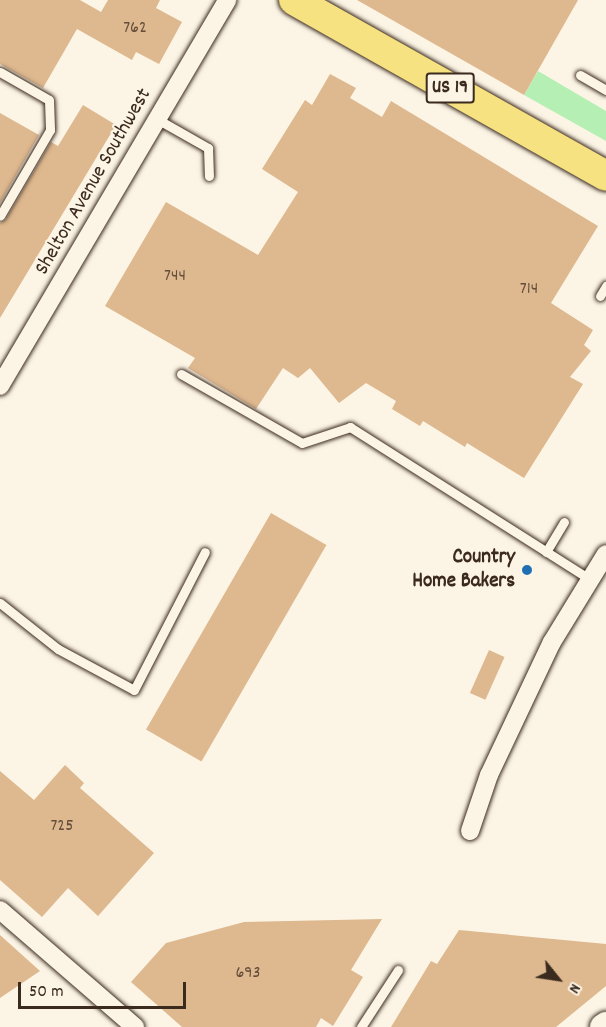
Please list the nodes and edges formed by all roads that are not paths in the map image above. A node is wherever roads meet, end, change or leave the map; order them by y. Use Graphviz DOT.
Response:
graph roads {
  1 [pos="227,0"];
  2 [pos="294,0"];
  3 [pos="0,72"];
  4 [pos="580,75"];
  5 [pos="606,90"];
  6 [pos="157,119"];
  7 [pos="209,176"];
  8 [pos="606,176"];
  9 [pos="0,216"];
  10 [pos="606,286"];
  11 [pos="600,296"];
  12 [pos="181,374"];
  13 [pos="0,386"];
  14 [pos="564,522"];
  15 [pos="205,552"];
  16 [pos="546,552"];
  17 [pos="601,566"];
  18 [pos="0,603"];
  19 [pos="470,831"];
  20 [pos="0,910"];
  21 [pos="398,970"];
  22 [pos="135,1027"];
  23 [pos="361,1027"];
  1 -- 6 [label="street, Shelton Avenue Southwest"];
  2 -- 8 [label="main road, US 19"];
  3 -- 9 [label="lane"];
  4 -- 5 [label="lane"];
  6 -- 7 [label="lane"];
  6 -- 13 [label="street, Shelton Avenue Southwest"];
  10 -- 11 [label="lane"];
  12 -- 16 [label="lane"];
  14 -- 16 [label="lane"];
  15 -- 18 [label="lane"];
  16 -- 17 [label="lane"];
  17 -- 19 [label="street"];
  20 -- 22 [label="street"];
  21 -- 23 [label="lane"];
}
